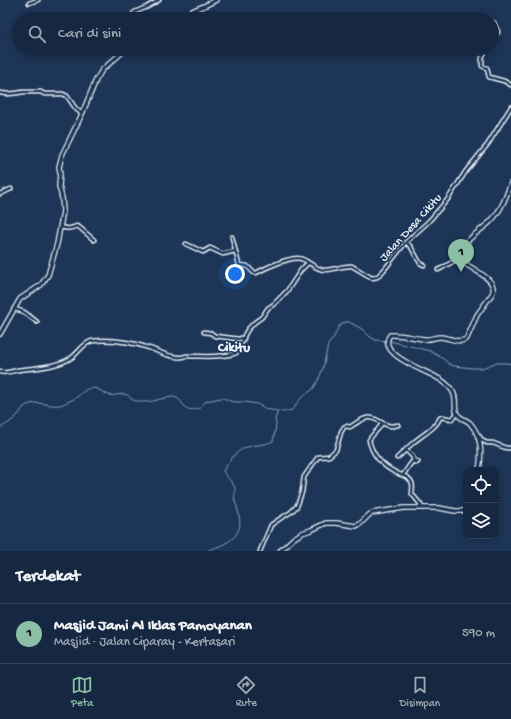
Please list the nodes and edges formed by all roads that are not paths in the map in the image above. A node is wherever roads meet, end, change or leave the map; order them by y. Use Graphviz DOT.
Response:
graph roads {
  1 [pos="38,0"];
  2 [pos="159,0"];
  3 [pos="216,0"];
  4 [pos="29,2"];
  5 [pos="135,12"];
  6 [pos="190,12"];
  7 [pos="118,56"];
  8 [pos="483,56"];
  9 [pos="511,85"];
  10 [pos="0,93"];
  11 [pos="511,107"];
  12 [pos="82,114"];
  13 [pos="511,183"];
  14 [pos="11,188"];
  15 [pos="0,194"];
  16 [pos="60,227"];
  17 [pos="232,237"];
  18 [pos="94,240"];
  19 [pos="406,242"];
  20 [pos="186,244"];
  21 [pos="235,251"];
  22 [pos="458,258"];
  23 [pos="308,263"];
  24 [pos="424,265"];
  25 [pos="438,270"];
  26 [pos="15,309"];
  27 [pos="37,322"];
  28 [pos="204,332"];
  29 [pos="0,334"];
  30 [pos="244,338"];
  31 [pos="0,372"];
  32 [pos="457,414"];
  33 [pos="382,423"];
  34 [pos="398,425"];
  35 [pos="477,435"];
  36 [pos="511,448"];
  37 [pos="406,450"];
  38 [pos="397,458"];
  39 [pos="410,458"];
  40 [pos="412,463"];
  41 [pos="479,467"];
  42 [pos="403,475"];
  43 [pos="422,509"];
  44 [pos="463,511"];
  45 [pos="260,551"];
  46 [pos="280,551"];
  1 -- 4 [label="street"];
  2 -- 5 [label="street"];
  3 -- 6 [label="main road"];
  7 -- 12 [label="main road"];
  8 -- 9 [label="street"];
  10 -- 12 [label="street"];
  11 -- 19 [label="street, Jalan Desa Cikitu"];
  12 -- 16 [label="main road"];
  13 -- 22 [label="main road"];
  14 -- 15 [label="street"];
  16 -- 18 [label="street"];
  16 -- 26 [label="main road"];
  17 -- 21 [label="street"];
  19 -- 23 [label="street, Jalan Desa Cikitu"];
  19 -- 24 [label="street"];
  20 -- 21 [label="street"];
  21 -- 23 [label="street"];
  22 -- 25 [label="street"];
  22 -- 32 [label="main road"];
  23 -- 30 [label="street"];
  26 -- 27 [label="street"];
  26 -- 29 [label="main road"];
  28 -- 30 [label="street"];
  30 -- 31 [label="street"];
  32 -- 35 [label="main road"];
  32 -- 37 [label="street"];
  33 -- 34 [label="street"];
  33 -- 42 [label="street"];
  33 -- 45 [label="street"];
  35 -- 36 [label="street"];
  35 -- 41 [label="main road"];
  37 -- 38 [label="street"];
  37 -- 39 [label="street"];
  39 -- 40 [label="street"];
  39 -- 40 [label="street"];
  40 -- 42 [label="street"];
  42 -- 43 [label="street"];
  43 -- 44 [label="main road"];
  43 -- 46 [label="main road"];
}
